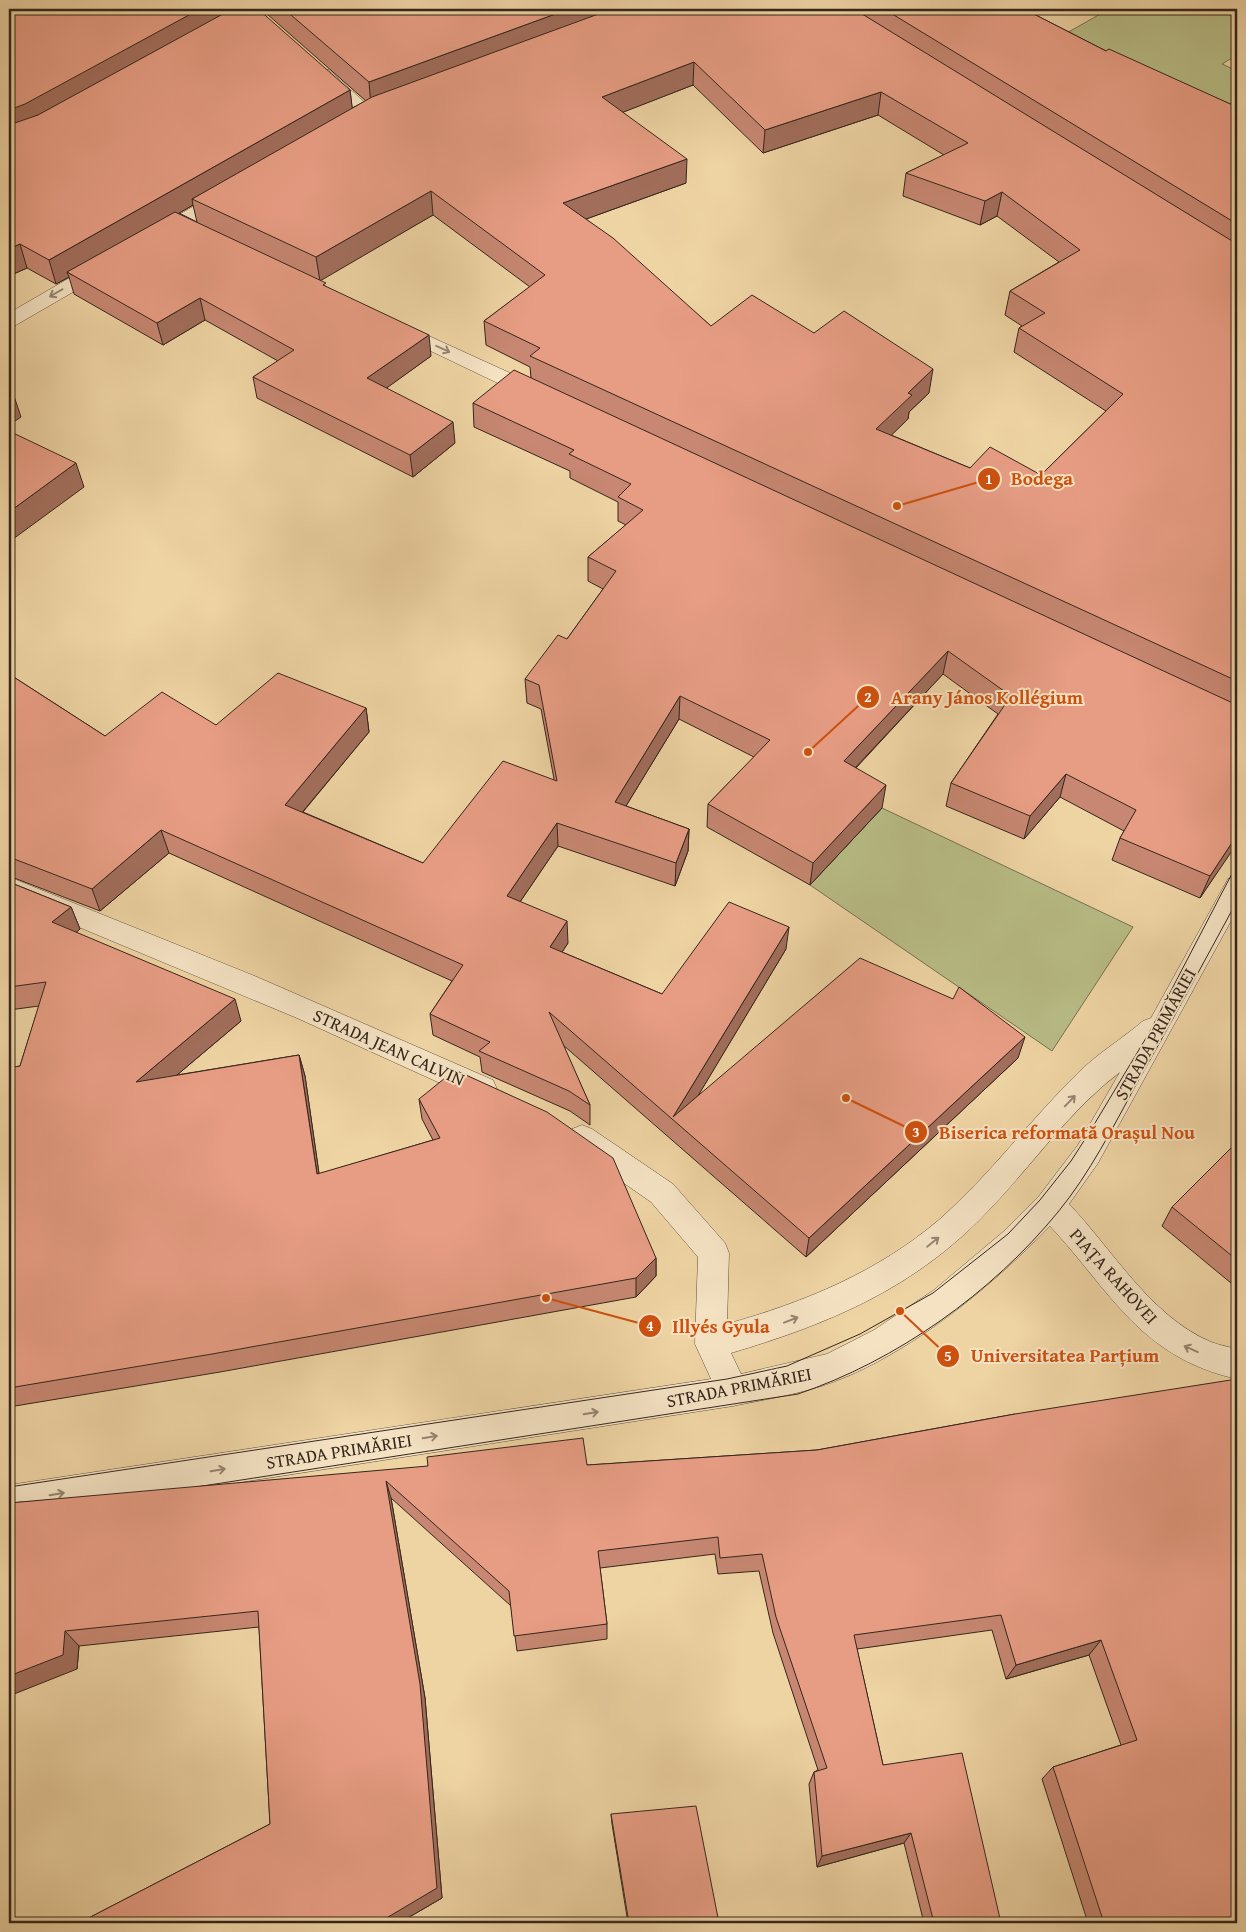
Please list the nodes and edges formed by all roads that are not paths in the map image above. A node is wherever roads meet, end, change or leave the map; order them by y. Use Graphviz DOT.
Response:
graph roads {
  1 [pos="311,64"];
  2 [pos="387,108"];
  3 [pos="368,114"];
  4 [pos="351,124"];
  5 [pos="238,189"];
  6 [pos="178,224"];
  7 [pos="198,233"];
  8 [pos="144,243"];
  9 [pos="118,258"];
  10 [pos="376,318"];
  11 [pos="9,321"];
  12 [pos="554,402"];
  13 [pos="1237,886"];
  14 [pos="9,887"];
  15 [pos="1166,1017"];
  16 [pos="503,1098"];
  17 [pos="559,1122"];
  18 [pos="1050,1205"];
  19 [pos="711,1344"];
  20 [pos="1237,1364"];
  21 [pos="733,1391"];
  22 [pos="9,1502"];
  1 -- 3 [label="street"];
  2 -- 3 [label="street"];
  3 -- 4 [label="street"];
  5 -- 6 [label="street"];
  6 -- 7 [label="street"];
  6 -- 8 [label="street"];
  9 -- 11 [label="street, one-way"];
  10 -- 12 [label="street, one-way"];
  13 -- 15 [label="street, STRADA PRIMĂRIEI"];
  14 -- 16 [label="street, STRADA JEAN CALVIN"];
  15 -- 18 [label="street, STRADA PRIMĂRIEI"];
  19 -- 15 [label="street, one-way"];
  17 -- 19 [label="street"];
  20 -- 18 [label="street, PIAȚA RAHOVEI, one-way"];
  18 -- 21 [label="street, STRADA PRIMĂRIEI"];
  19 -- 21 [label="street"];
  22 -- 21 [label="street, STRADA PRIMĂRIEI, one-way"];
}
